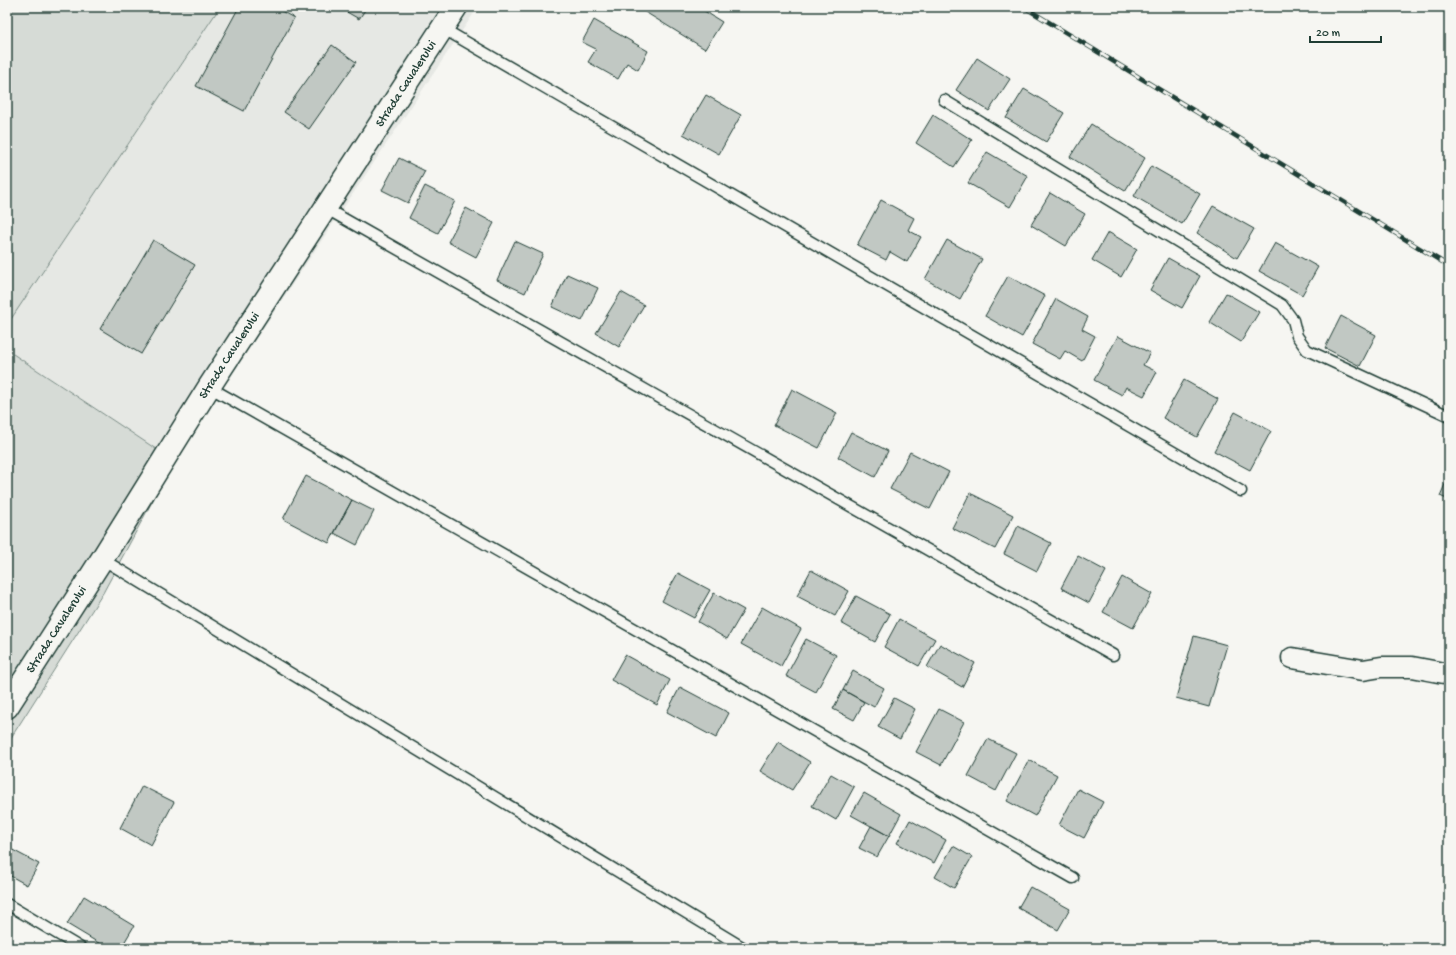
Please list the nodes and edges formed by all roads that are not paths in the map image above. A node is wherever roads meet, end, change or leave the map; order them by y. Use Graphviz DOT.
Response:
graph roads {
  1 [pos="456,7"];
  2 [pos="442,28"];
  3 [pos="944,100"];
  4 [pos="326,208"];
  5 [pos="209,387"];
  6 [pos="1449,416"];
  7 [pos="1241,490"];
  8 [pos="102,559"];
  9 [pos="1113,655"];
  10 [pos="1292,658"];
  11 [pos="1449,674"];
  12 [pos="7,707"];
  13 [pos="1073,878"];
  14 [pos="7,904"];
  15 [pos="81,948"];
  16 [pos="744,948"];
  1 -- 2 [label="main road, Strada Cavalerului"];
  2 -- 4 [label="main road, Strada Cavalerului"];
  2 -- 7 [label="lane"];
  3 -- 6 [label="lane"];
  4 -- 5 [label="main road, Strada Cavalerului"];
  4 -- 9 [label="lane"];
  5 -- 8 [label="main road, Strada Cavalerului"];
  5 -- 13 [label="lane"];
  8 -- 12 [label="main road, Strada Cavalerului"];
  8 -- 16 [label="lane"];
  10 -- 11 [label="street"];
  14 -- 15 [label="lane"];
}
